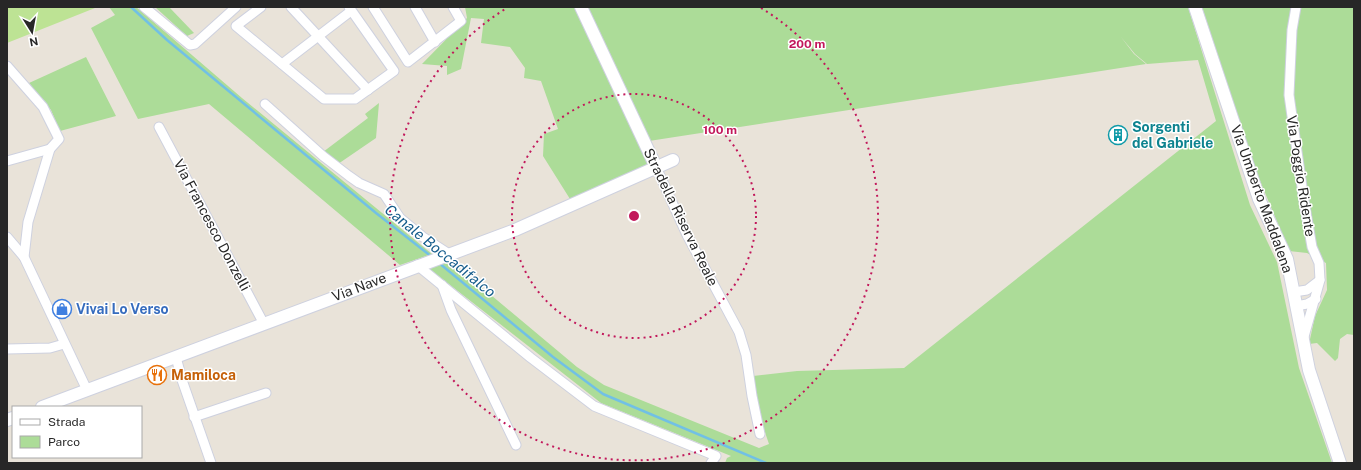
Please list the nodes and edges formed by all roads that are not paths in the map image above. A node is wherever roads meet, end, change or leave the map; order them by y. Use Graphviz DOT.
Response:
graph roads {
  1 [pos="144,7"];
  2 [pos="236,7"];
  3 [pos="261,7"];
  4 [pos="291,7"];
  5 [pos="373,7"];
  6 [pos="415,7"];
  7 [pos="453,7"];
  8 [pos="581,7"];
  9 [pos="1195,7"];
  10 [pos="1296,7"];
  11 [pos="350,9"];
  12 [pos="319,36"];
  13 [pos="434,42"];
  14 [pos="282,64"];
  15 [pos="7,66"];
  16 [pos="368,90"];
  17 [pos="265,104"];
  18 [pos="159,127"];
  19 [pos="50,149"];
  20 [pos="673,160"];
  21 [pos="7,161"];
  22 [pos="656,167"];
  23 [pos="7,237"];
  24 [pos="447,254"];
  25 [pos="24,257"];
  26 [pos="422,264"];
  27 [pos="1320,280"];
  28 [pos="442,285"];
  29 [pos="1294,292"];
  30 [pos="1316,299"];
  31 [pos="1296,306"];
  32 [pos="264,324"];
  33 [pos="1302,342"];
  34 [pos="64,344"];
  35 [pos="7,349"];
  36 [pos="176,357"];
  37 [pos="88,390"];
  38 [pos="266,393"];
  39 [pos="45,406"];
  40 [pos="194,417"];
  41 [pos="760,434"];
  42 [pos="516,445"];
  43 [pos="211,463"];
  44 [pos="710,463"];
  45 [pos="1340,463"];
  1 -- 2 [label="street"];
  3 -- 14 [label="street"];
  4 -- 12 [label="street"];
  5 -- 13 [label="street"];
  6 -- 13 [label="street"];
  7 -- 13 [label="street"];
  8 -- 22 [label="street, Stradella Riserva Reale"];
  9 -- 29 [label="street, Via Umberto Maddalena"];
  10 -- 27 [label="street, Via Poggio Ridente"];
  11 -- 12 [label="street"];
  11 -- 16 [label="street"];
  12 -- 14 [label="street"];
  12 -- 16 [label="street"];
  14 -- 16 [label="street"];
  15 -- 19 [label="street"];
  17 -- 24 [label="street"];
  18 -- 32 [label="street, Via Francesco Donzelli"];
  19 -- 21 [label="street"];
  19 -- 25 [label="street"];
  20 -- 22 [label="street, Via Nave"];
  22 -- 24 [label="street, Via Nave"];
  22 -- 41 [label="street, Stradella Riserva Reale"];
  23 -- 25 [label="street"];
  24 -- 26 [label="street, Via Nave"];
  25 -- 34 [label="street"];
  26 -- 28 [label="street"];
  26 -- 32 [label="street, Via Nave"];
  27 -- 29 [label="street"];
  27 -- 30 [label="street, Via Poggio Ridente"];
  28 -- 42 [label="street"];
  28 -- 44 [label="street"];
  29 -- 31 [label="street, Via Umberto Maddalena"];
  30 -- 31 [label="street"];
  30 -- 33 [label="street, Via Poggio Ridente"];
  31 -- 33 [label="street, Via Umberto Maddalena"];
  32 -- 36 [label="street, Via Nave"];
  33 -- 45 [label="street, Via Umberto Maddalena"];
  34 -- 35 [label="street"];
  34 -- 37 [label="street"];
  36 -- 37 [label="street, Via Nave"];
  36 -- 40 [label="street"];
  37 -- 39 [label="street, Via Nave"];
  38 -- 40 [label="street"];
  40 -- 43 [label="street"];
}
